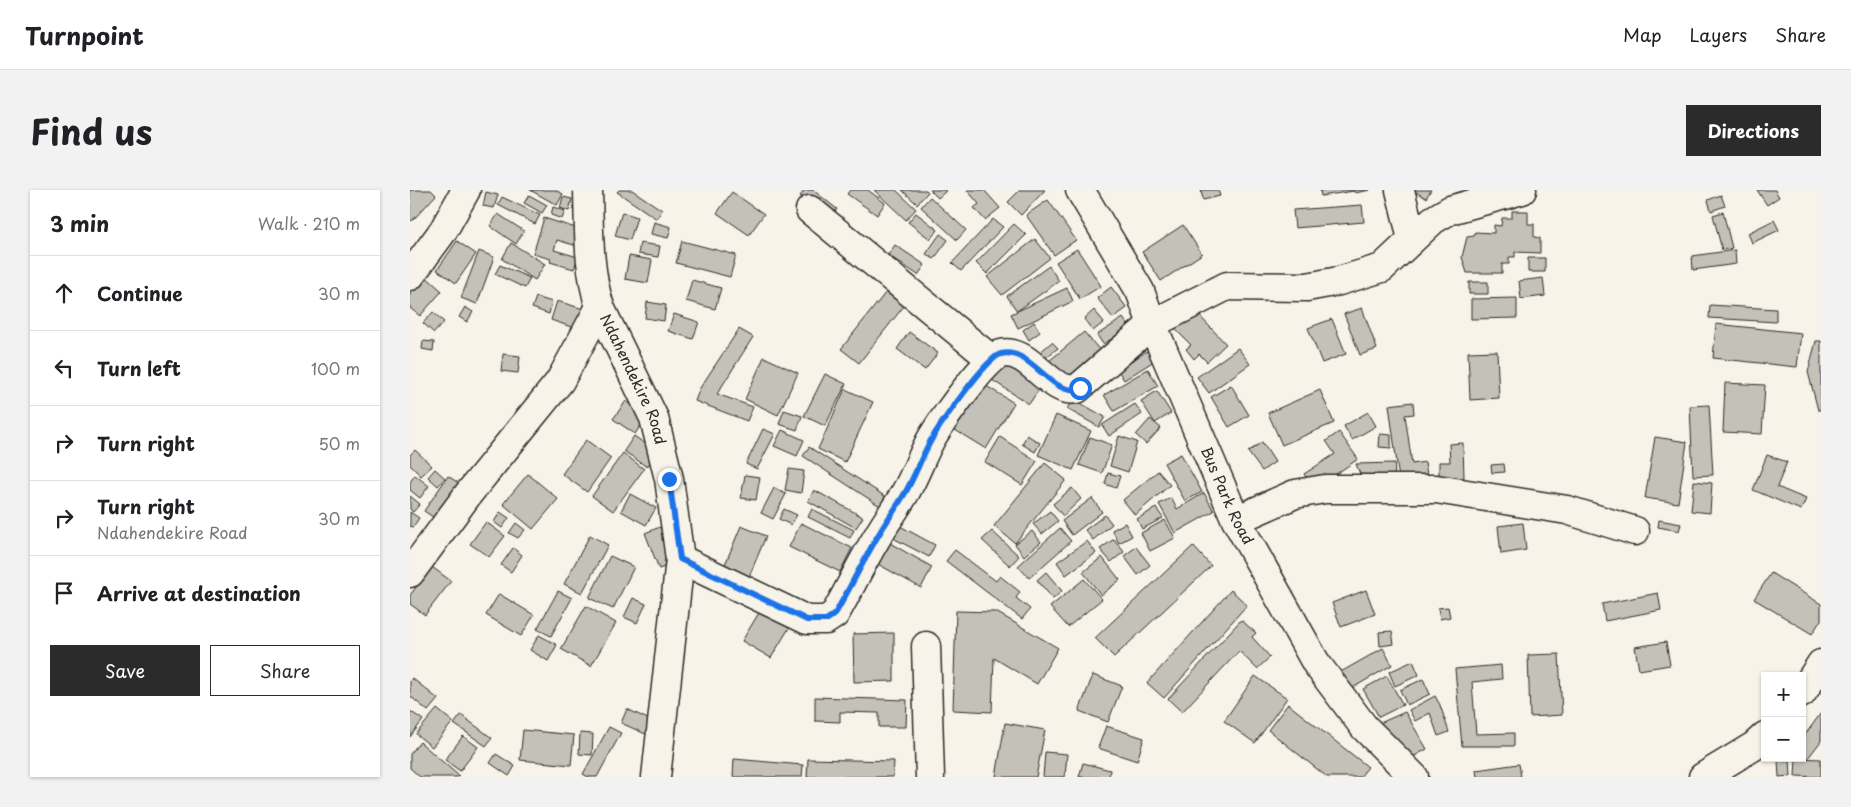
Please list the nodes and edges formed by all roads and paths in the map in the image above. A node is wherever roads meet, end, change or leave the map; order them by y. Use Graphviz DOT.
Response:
graph roads {
  1 [pos="466,190"];
  2 [pos="588,190"];
  3 [pos="1080,190"];
  4 [pos="1400,190"];
  5 [pos="1522,190"];
  6 [pos="810,210"];
  7 [pos="1412,239"];
  8 [pos="410,276"];
  9 [pos="600,307"];
  10 [pos="1152,324"];
  11 [pos="991,359"];
  12 [pos="1236,520"];
  13 [pos="1635,531"];
  14 [pos="680,559"];
  15 [pos="410,574"];
  16 [pos="926,646"];
  17 [pos="1821,664"];
  18 [pos="1806,687"];
  19 [pos="1761,740"];
  20 [pos="656,777"];
  21 [pos="930,777"];
  22 [pos="1414,777"];
  23 [pos="1704,777"];
  1 -- 8 [label="street"];
  2 -- 9 [label="street, Ndahendekire Road"];
  3 -- 10 [label="street, Bus Park Road"];
  4 -- 7 [label="street"];
  5 -- 7 [label="street"];
  6 -- 11 [label="street"];
  7 -- 10 [label="street"];
  9 -- 14 [label="street, Ndahendekire Road"];
  9 -- 15 [label="street"];
  10 -- 11 [label="street"];
  10 -- 12 [label="street, Bus Park Road"];
  11 -- 14 [label="street"];
  12 -- 13 [label="street"];
  12 -- 22 [label="street, Bus Park Road"];
  14 -- 20 [label="street, Ndahendekire Road"];
  16 -- 21 [label="street"];
  17 -- 18 [label="street"];
  19 -- 23 [label="street"];
}
